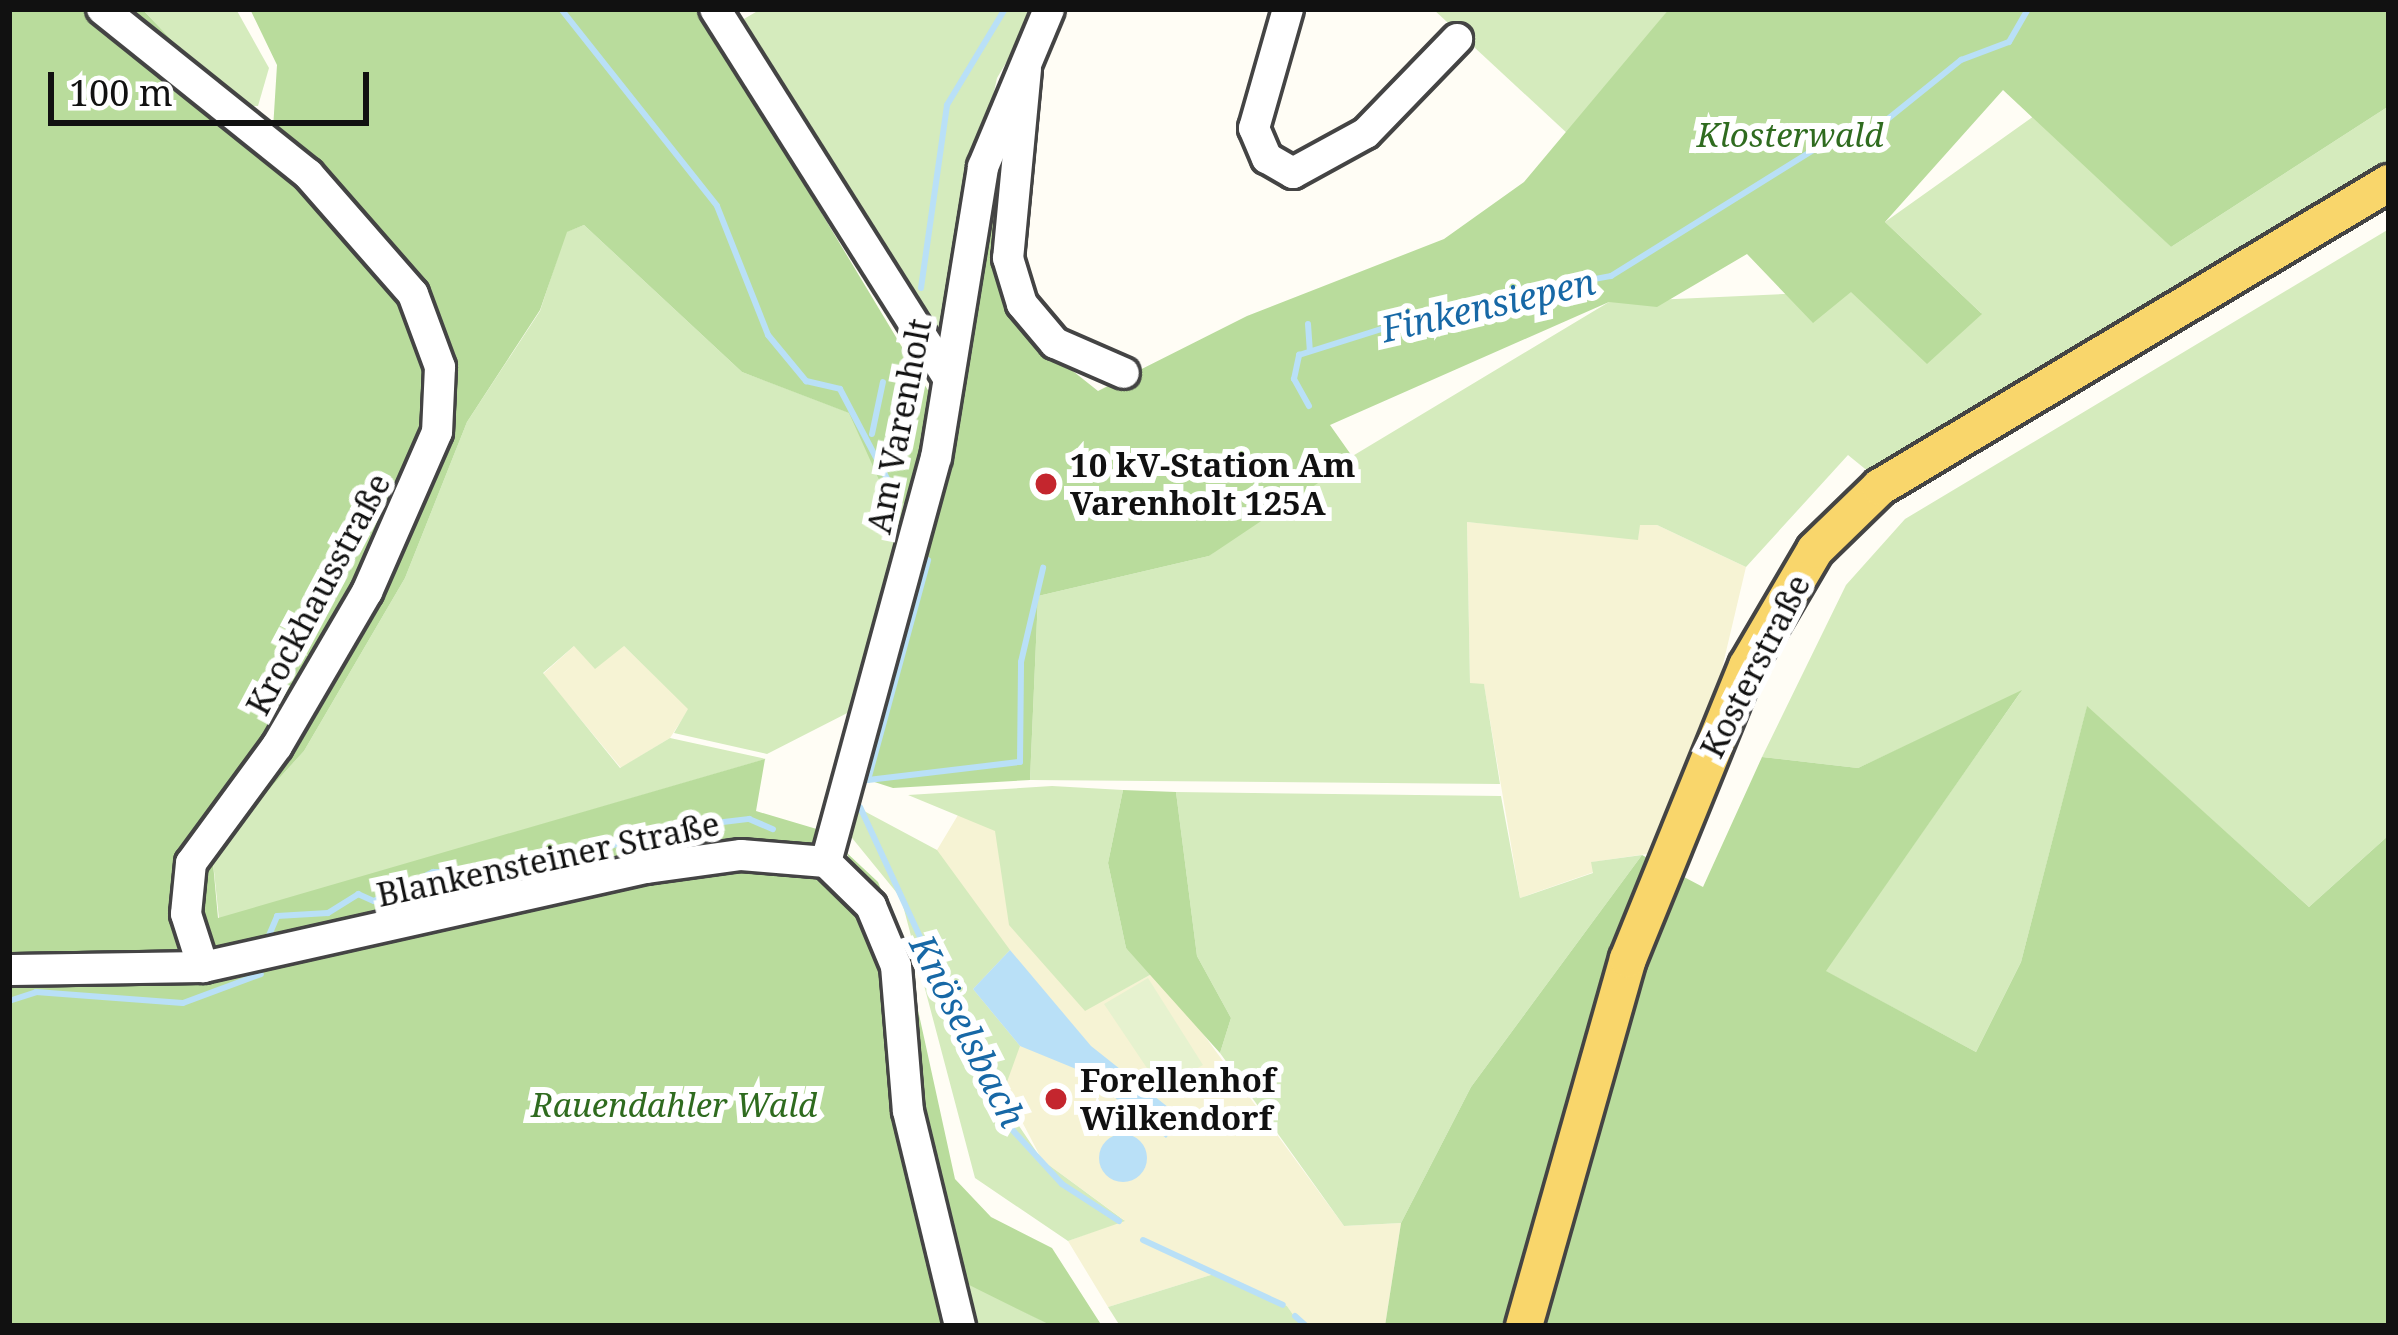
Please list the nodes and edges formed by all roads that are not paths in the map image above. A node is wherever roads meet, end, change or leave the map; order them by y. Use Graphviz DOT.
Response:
graph roads {
  1 [pos="102,9"];
  2 [pos="716,9"];
  3 [pos="1049,9"];
  4 [pos="1288,9"];
  5 [pos="1456,39"];
  6 [pos="1023,52"];
  7 [pos="2389,184"];
  8 [pos="1124,373"];
  9 [pos="948,377"];
  10 [pos="826,862"];
  11 [pos="203,967"];
  12 [pos="9,970"];
  13 [pos="1528,1316"];
  14 [pos="960,1326"];
  1 -- 11 [label="street, Krockhausstraße"];
  2 -- 9 [label="street"];
  3 -- 6 [label="street, Am Varenholt"];
  4 -- 5 [label="street"];
  6 -- 8 [label="street"];
  6 -- 9 [label="street, Am Varenholt"];
  7 -- 13 [label="main road, Kosterstraße"];
  9 -- 10 [label="street, Am Varenholt"];
  10 -- 11 [label="street, Blankensteiner Straße"];
  10 -- 14 [label="street"];
  11 -- 12 [label="street, Blankensteiner Straße"];
}
